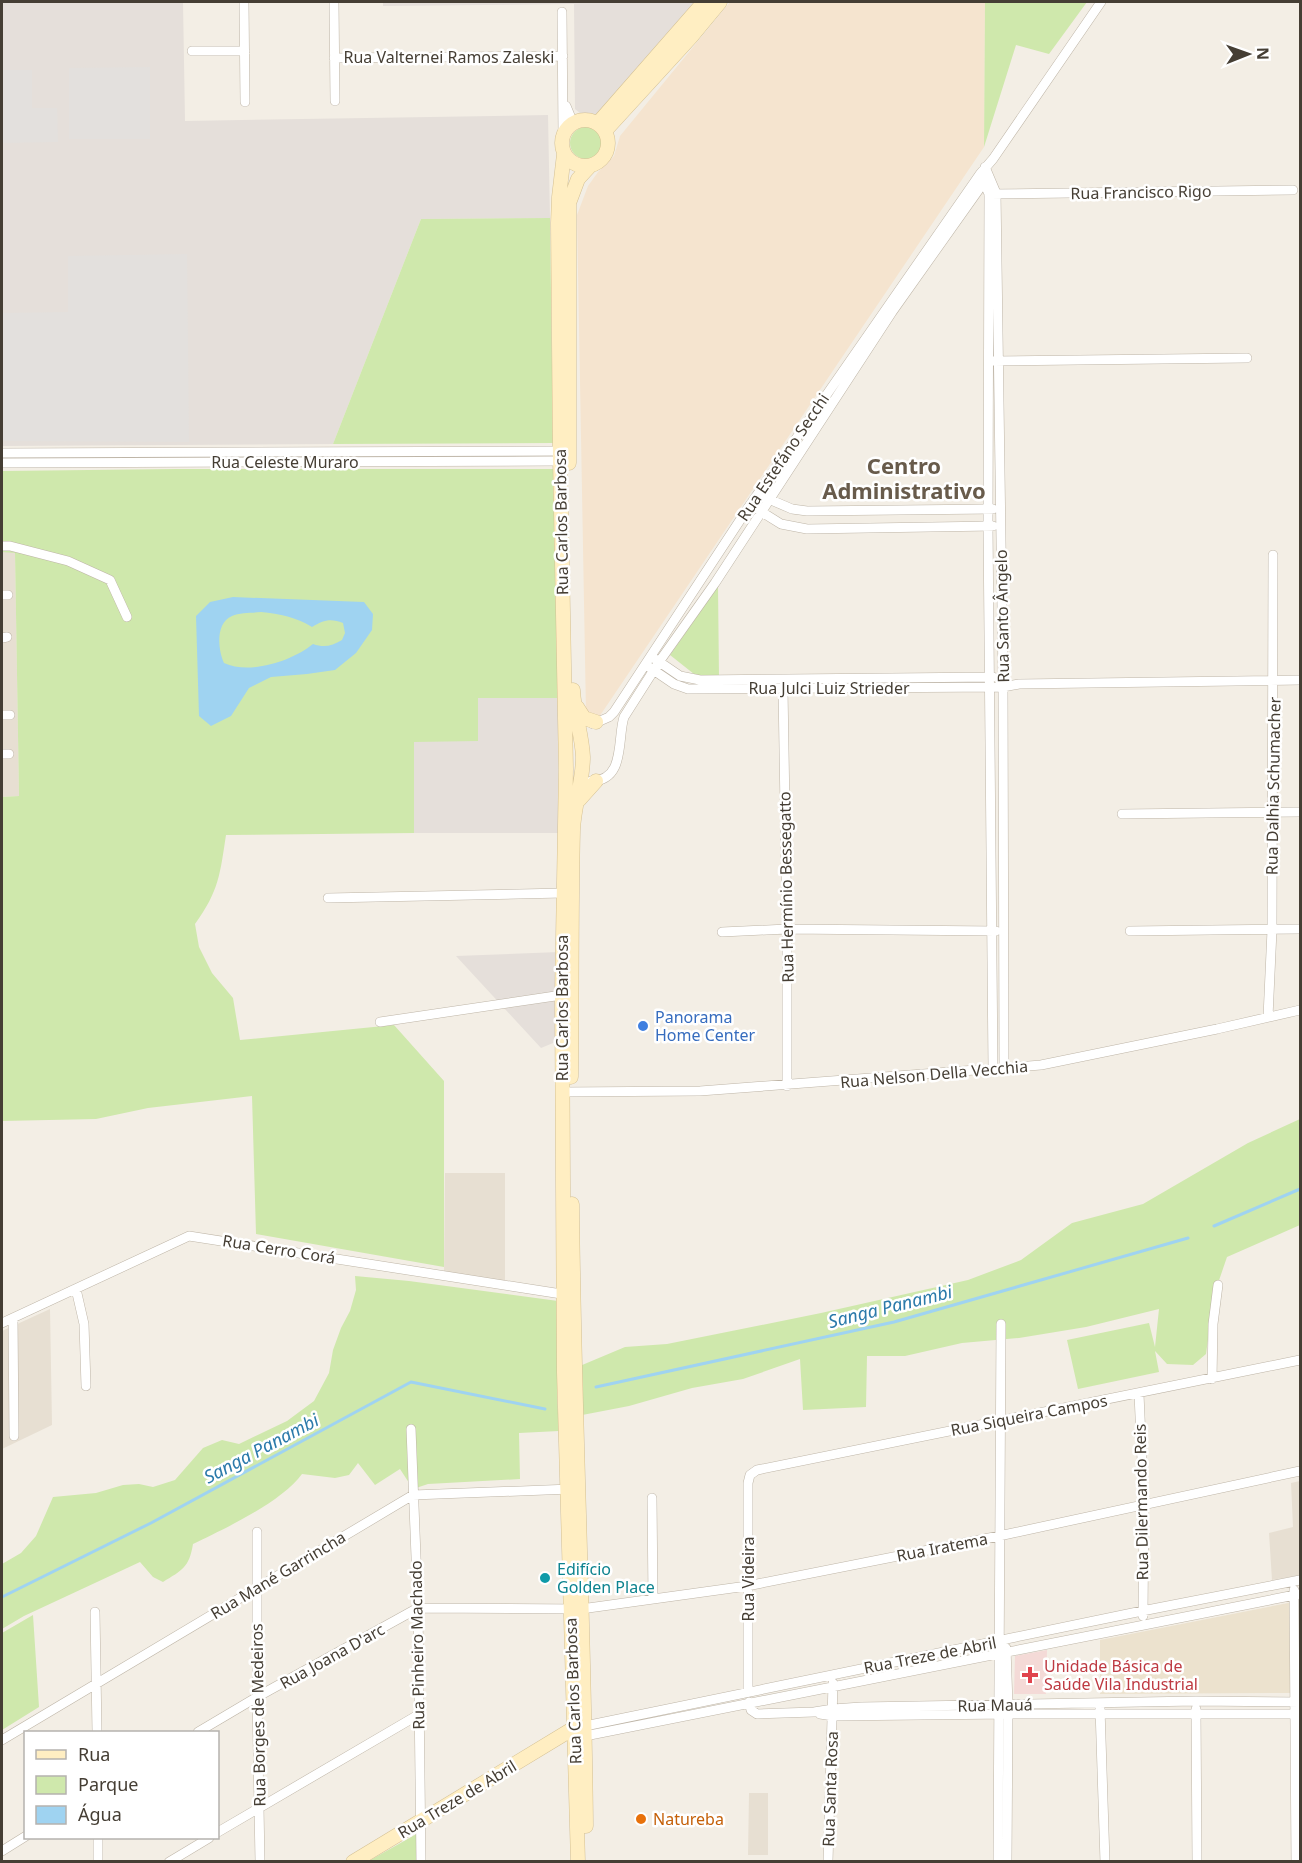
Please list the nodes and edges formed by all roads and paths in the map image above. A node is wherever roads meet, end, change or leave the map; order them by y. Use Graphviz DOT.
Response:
graph roads {
  1 [pos="244,2"];
  2 [pos="334,2"];
  3 [pos="704,2"];
  4 [pos="720,2"];
  5 [pos="1101,2"];
  6 [pos="562,12"];
  7 [pos="686,32"];
  8 [pos="192,51"];
  9 [pos="245,51"];
  10 [pos="563,56"];
  11 [pos="334,58"];
  12 [pos="335,100"];
  13 [pos="245,102"];
  14 [pos="563,102"];
  15 [pos="573,123"];
  16 [pos="601,127"];
  17 [pos="563,135"];
  18 [pos="564,154"];
  19 [pos="590,166"];
  20 [pos="984,174"];
  21 [pos="1293,190"];
  22 [pos="992,194"];
  23 [pos="867,342"];
  24 [pos="1248,358"];
  25 [pos="993,361"];
  26 [pos="2,453"];
  27 [pos="564,456"];
  28 [pos="2,463"];
  29 [pos="758,494"];
  30 [pos="769,499"];
  31 [pos="750,505"];
  32 [pos="988,509"];
  33 [pos="1001,509"];
  34 [pos="760,512"];
  35 [pos="988,526"];
  36 [pos="1002,526"];
  37 [pos="2,546"];
  38 [pos="1273,555"];
  39 [pos="566,601"];
  40 [pos="127,617"];
  41 [pos="648,660"];
  42 [pos="659,662"];
  43 [pos="654,671"];
  44 [pos="1274,680"];
  45 [pos="1300,680"];
  46 [pos="989,682"];
  47 [pos="1003,683"];
  48 [pos="783,689"];
  49 [pos="573,700"];
  50 [pos="596,722"];
  51 [pos="579,728"];
  52 [pos="565,743"];
  53 [pos="566,769"];
  54 [pos="581,781"];
  55 [pos="596,781"];
  56 [pos="576,804"];
  57 [pos="1272,812"];
  58 [pos="1300,812"];
  59 [pos="1122,814"];
  60 [pos="563,893"];
  61 [pos="328,898"];
  62 [pos="788,929"];
  63 [pos="1300,929"];
  64 [pos="1272,930"];
  65 [pos="992,931"];
  66 [pos="1003,931"];
  67 [pos="1130,931"];
  68 [pos="722,932"];
  69 [pos="562,995"];
  70 [pos="1300,1010"];
  71 [pos="1268,1017"];
  72 [pos="380,1022"];
  73 [pos="1004,1068"];
  74 [pos="993,1069"];
  75 [pos="787,1086"];
  76 [pos="567,1092"];
  77 [pos="1218,1285"];
  78 [pos="76,1289"];
  79 [pos="568,1295"];
  80 [pos="13,1318"];
  81 [pos="2,1323"];
  82 [pos="1001,1324"];
  83 [pos="1300,1360"];
  84 [pos="1212,1379"];
  85 [pos="86,1386"];
  86 [pos="1139,1394"];
  87 [pos="1002,1419"];
  88 [pos="411,1429"];
  89 [pos="14,1436"];
  90 [pos="757,1470"];
  91 [pos="1300,1471"];
  92 [pos="572,1489"];
  93 [pos="413,1495"];
  94 [pos="652,1498"];
  95 [pos="1144,1505"];
  96 [pos="257,1533"];
  97 [pos="999,1536"];
  98 [pos="1297,1581"];
  99 [pos="747,1586"];
  100 [pos="257,1587"];
  101 [pos="1298,1595"];
  102 [pos="653,1599"];
  103 [pos="418,1608"];
  104 [pos="575,1609"];
  105 [pos="1142,1611"];
  106 [pos="95,1612"];
  107 [pos="1144,1625"];
  108 [pos="1001,1641"];
  109 [pos="1002,1654"];
  110 [pos="832,1675"];
  111 [pos="97,1683"];
  112 [pos="833,1687"];
  113 [pos="748,1692"];
  114 [pos="256,1697"];
  115 [pos="1196,1701"];
  116 [pos="749,1702"];
  117 [pos="1298,1702"];
  118 [pos="1099,1703"];
  119 [pos="1003,1710"];
  120 [pos="833,1712"];
  121 [pos="1196,1713"];
  122 [pos="1100,1714"];
  123 [pos="1298,1714"];
  124 [pos="418,1715"];
  125 [pos="97,1731"];
  126 [pos="200,1731"];
  127 [pos="576,1733"];
  128 [pos="2,1740"];
  129 [pos="260,1807"];
  130 [pos="420,1820"];
  131 [pos="219,1831"];
  132 [pos="24,1837"];
  133 [pos="98,1839"];
  134 [pos="207,1839"];
  135 [pos="2,1851"];
  136 [pos="98,1862"];
  137 [pos="169,1862"];
  138 [pos="260,1862"];
  139 [pos="353,1862"];
  140 [pos="421,1862"];
  141 [pos="578,1862"];
  142 [pos="586,1862"];
  143 [pos="828,1862"];
  144 [pos="998,1862"];
  145 [pos="1007,1862"];
  146 [pos="1106,1862"];
  147 [pos="1197,1862"];
  148 [pos="1296,1862"];
  1 -- 9 [label="street"];
  2 -- 11 [label="street"];
  3 -- 7 [label="street"];
  4 -- 7 [label="street"];
  5 -- 20 [label="street"];
  6 -- 10 [label="street, Rua Carlos Barbosa"];
  7 -- 16 [label="street"];
  8 -- 9 [label="street"];
  9 -- 13 [label="street"];
  10 -- 11 [label="street, Rua Valternei Ramos Zaleski"];
  10 -- 14 [label="street, Rua Carlos Barbosa"];
  11 -- 12 [label="street"];
  14 -- 15 [label="street, Rua Carlos Barbosa"];
  14 -- 17 [label="street, Rua Carlos Barbosa"];
  15 -- 16 [label="street"];
  15 -- 17 [label="street"];
  16 -- 19 [label="street, Rua Carlos Barbosa"];
  17 -- 18 [label="street, Rua Carlos Barbosa"];
  18 -- 19 [label="street"];
  18 -- 27 [label="street, Rua Carlos Barbosa"];
  19 -- 27 [label="street, Rua Carlos Barbosa"];
  20 -- 22 [label="street, Rua Santo Ângelo"];
  20 -- 23 [label="street"];
  21 -- 22 [label="street, Rua Francisco Rigo"];
  22 -- 25 [label="street, Rua Santo Ângelo"];
  23 -- 29 [label="street, Rua Estefáno Secchi"];
  23 -- 30 [label="street"];
  24 -- 25 [label="street"];
  25 -- 32 [label="street, Rua Santo Ângelo"];
  25 -- 33 [label="street, Rua Santo Ângelo"];
  26 -- 27 [label="street, Rua Celeste Muraro"];
  27 -- 28 [label="street, Rua Celeste Muraro"];
  27 -- 39 [label="street, Rua Carlos Barbosa"];
  29 -- 30 [label="street"];
  29 -- 31 [label="street, Rua Estefáno Secchi"];
  30 -- 32 [label="street"];
  30 -- 34 [label="street"];
  31 -- 34 [label="street"];
  31 -- 41 [label="street, Rua Estefáno Secchi"];
  32 -- 33 [label="street"];
  32 -- 35 [label="street, Rua Santo Ângelo"];
  33 -- 36 [label="street, Rua Santo Ângelo"];
  34 -- 35 [label="street"];
  34 -- 42 [label="street"];
  35 -- 36 [label="street"];
  35 -- 46 [label="street, Rua Santo Ângelo"];
  36 -- 47 [label="street, Rua Santo Ângelo"];
  37 -- 40 [label="street"];
  38 -- 44 [label="street, Rua Dalhia Schumacher"];
  39 -- 49 [label="street, Rua Carlos Barbosa"];
  39 -- 52 [label="street, Rua Carlos Barbosa"];
  41 -- 42 [label="street, Rua Julci Luiz Strieder"];
  41 -- 43 [label="street, Rua Julci Luiz Strieder"];
  41 -- 50 [label="street, Rua Estefáno Secchi"];
  42 -- 43 [label="street"];
  42 -- 46 [label="street, Rua Julci Luiz Strieder"];
  43 -- 48 [label="street, Rua Julci Luiz Strieder"];
  43 -- 55 [label="street"];
  44 -- 45 [label="street, Rua Julci Luiz Strieder"];
  44 -- 47 [label="street, Rua Julci Luiz Strieder"];
  44 -- 57 [label="street, Rua Dalhia Schumacher"];
  46 -- 47 [label="street, Rua Julci Luiz Strieder"];
  46 -- 48 [label="street, Rua Julci Luiz Strieder"];
  46 -- 65 [label="street, Rua Santo Ângelo"];
  47 -- 66 [label="street, Rua Santo Ângelo"];
  48 -- 62 [label="street, Rua Hermínio Bessegatto"];
  49 -- 50 [label="street"];
  49 -- 51 [label="street, Rua Carlos Barbosa"];
  50 -- 51 [label="street, Rua Estefáno Secchi"];
  51 -- 52 [label="street, Rua Estefáno Secchi"];
  51 -- 54 [label="street, Rua Carlos Barbosa"];
  52 -- 53 [label="street, Rua Carlos Barbosa"];
  53 -- 54 [label="street"];
  53 -- 60 [label="street, Rua Carlos Barbosa"];
  54 -- 55 [label="street"];
  54 -- 56 [label="street, Rua Carlos Barbosa"];
  55 -- 56 [label="street"];
  56 -- 76 [label="street, Rua Carlos Barbosa"];
  57 -- 58 [label="street"];
  57 -- 59 [label="street"];
  57 -- 64 [label="street, Rua Dalhia Schumacher"];
  60 -- 61 [label="street"];
  60 -- 69 [label="street, Rua Carlos Barbosa"];
  62 -- 65 [label="street"];
  62 -- 68 [label="street"];
  62 -- 75 [label="street, Rua Hermínio Bessegatto"];
  63 -- 64 [label="street"];
  64 -- 67 [label="street"];
  64 -- 71 [label="street, Rua Dalhia Schumacher"];
  65 -- 66 [label="street"];
  65 -- 74 [label="street, Rua Santo Ângelo"];
  66 -- 73 [label="street, Rua Santo Ângelo"];
  69 -- 72 [label="street"];
  69 -- 76 [label="street, Rua Carlos Barbosa"];
  70 -- 71 [label="street, Rua Nelson Della Vecchia"];
  71 -- 73 [label="street, Rua Nelson Della Vecchia"];
  73 -- 74 [label="street, Rua Nelson Della Vecchia"];
  74 -- 75 [label="street, Rua Nelson Della Vecchia"];
  75 -- 76 [label="street, Rua Nelson Della Vecchia"];
  76 -- 79 [label="street, Rua Carlos Barbosa"];
  77 -- 84 [label="street"];
  78 -- 79 [label="street, Rua Cerro Corá"];
  78 -- 80 [label="street, Rua Cerro Corá"];
  78 -- 85 [label="street"];
  79 -- 92 [label="street, Rua Carlos Barbosa"];
  80 -- 81 [label="street, Rua Cerro Corá"];
  80 -- 89 [label="street"];
  82 -- 87 [label="street"];
  83 -- 84 [label="street, Rua Siqueira Campos"];
  84 -- 86 [label="street, Rua Siqueira Campos"];
  86 -- 87 [label="street, Rua Siqueira Campos"];
  86 -- 95 [label="street, Rua Dilermando Reis"];
  87 -- 90 [label="street, Rua Siqueira Campos"];
  87 -- 97 [label="street"];
  88 -- 93 [label="street, Rua Pinheiro Machado"];
  90 -- 99 [label="street, Rua Videira"];
  91 -- 95 [label="street, Rua Iratema"];
  92 -- 93 [label="street, Rua Mané Garrincha"];
  92 -- 104 [label="street, Rua Carlos Barbosa"];
  93 -- 100 [label="street, Rua Mané Garrincha"];
  93 -- 103 [label="street, Rua Pinheiro Machado"];
  94 -- 102 [label="street"];
  95 -- 97 [label="street, Rua Iratema"];
  95 -- 105 [label="street, Rua Dilermando Reis"];
  96 -- 100 [label="street, Rua Borges de Medeiros"];
  97 -- 99 [label="street, Rua Iratema"];
  97 -- 108 [label="street"];
  98 -- 101 [label="street"];
  98 -- 105 [label="street, Rua Treze de Abril"];
  99 -- 102 [label="street, Rua Iratema"];
  99 -- 113 [label="street, Rua Videira"];
  100 -- 111 [label="street, Rua Mané Garrincha"];
  100 -- 114 [label="street, Rua Borges de Medeiros"];
  101 -- 107 [label="street, Rua Treze de Abril"];
  101 -- 117 [label="street"];
  102 -- 104 [label="street, Rua Iratema"];
  103 -- 104 [label="street, Rua Joana D'arc"];
  103 -- 114 [label="street, Rua Joana D'arc"];
  103 -- 124 [label="street, Rua Pinheiro Machado"];
  104 -- 127 [label="street, Rua Carlos Barbosa"];
  105 -- 107 [label="street, Rua Dilermando Reis"];
  105 -- 108 [label="street, Rua Treze de Abril"];
  106 -- 111 [label="street"];
  107 -- 109 [label="street, Rua Treze de Abril"];
  108 -- 109 [label="street"];
  108 -- 110 [label="street, Rua Treze de Abril"];
  109 -- 112 [label="street, Rua Treze de Abril"];
  109 -- 119 [label="street"];
  110 -- 112 [label="street, Rua Santa Rosa"];
  110 -- 113 [label="street, Rua Treze de Abril"];
  111 -- 125 [label="street"];
  111 -- 128 [label="street, Rua Mané Garrincha"];
  112 -- 116 [label="street, Rua Treze de Abril"];
  112 -- 120 [label="street, Rua Santa Rosa"];
  113 -- 127 [label="street, Rua Treze de Abril"];
  114 -- 126 [label="street, Rua Joana D'arc"];
  114 -- 129 [label="street, Rua Borges de Medeiros"];
  115 -- 117 [label="street, Rua Mauá"];
  115 -- 118 [label="street, Rua Mauá"];
  115 -- 121 [label="street"];
  116 -- 120 [label="street, Rua Mauá"];
  116 -- 127 [label="street, Rua Treze de Abril"];
  117 -- 123 [label="street"];
  118 -- 119 [label="street, Rua Mauá"];
  118 -- 122 [label="street"];
  119 -- 120 [label="street, Rua Mauá"];
  119 -- 122 [label="street"];
  119 -- 144 [label="street"];
  119 -- 145 [label="street"];
  120 -- 143 [label="street, Rua Santa Rosa"];
  121 -- 122 [label="street"];
  121 -- 123 [label="street"];
  121 -- 147 [label="street"];
  122 -- 146 [label="street"];
  123 -- 148 [label="street"];
  124 -- 129 [label="street"];
  124 -- 130 [label="street, Rua Pinheiro Machado"];
  127 -- 130 [label="street, Rua Treze de Abril"];
  127 -- 141 [label="street, Rua Carlos Barbosa"];
  127 -- 142 [label="street, Rua Carlos Barbosa"];
  129 -- 131 [label="street"];
  129 -- 138 [label="street, Rua Borges de Medeiros"];
  130 -- 139 [label="street, Rua Treze de Abril"];
  130 -- 140 [label="street, Rua Pinheiro Machado"];
  132 -- 135 [label="street"];
  133 -- 136 [label="street"];
  134 -- 137 [label="street"];
}
